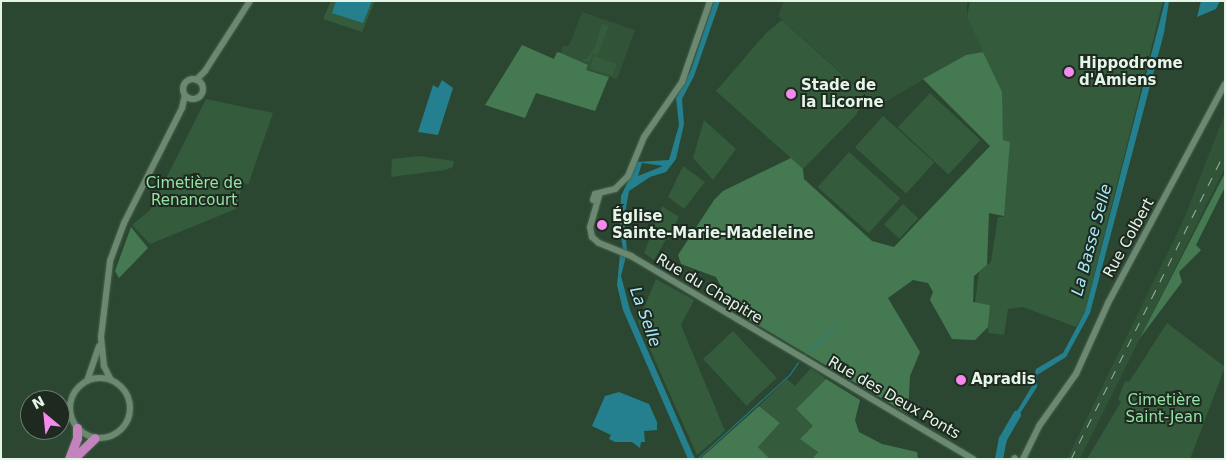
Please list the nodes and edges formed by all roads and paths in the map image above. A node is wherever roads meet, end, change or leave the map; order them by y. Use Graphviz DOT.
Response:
graph roads {
  1 [pos="250,1"];
  2 [pos="710,1"];
  3 [pos="206,71"];
  4 [pos="196,80"];
  5 [pos="202,84"];
  6 [pos="1225,84"];
  7 [pos="185,95"];
  8 [pos="191,99"];
  9 [pos="182,108"];
  10 [pos="101,337"];
  11 [pos="802,360"];
  12 [pos="111,380"];
  13 [pos="86,381"];
  14 [pos="77,428"];
  15 [pos="95,438"];
  16 [pos="1022,458"];
  17 [pos="69,459"];
  18 [pos="73,459"];
  19 [pos="973,459"];
  20 [pos="1015,459"];
  1 -- 3 [label="street"];
  2 -- 11 [label="street, Rue du Chapitre"];
  3 -- 4 [label="street"];
  3 -- 5 [label="street"];
  4 -- 5 [label="street"];
  4 -- 7 [label="street"];
  5 -- 8 [label="street"];
  6 -- 16 [label="street, Rue Colbert"];
  7 -- 8 [label="street"];
  7 -- 9 [label="street"];
  8 -- 9 [label="street"];
  9 -- 10 [label="street"];
  10 -- 12 [label="street"];
  10 -- 13 [label="street"];
  11 -- 19 [label="street, Rue des Deux Ponts"];
  12 -- 13 [label="street"];
  12 -- 15 [label="street"];
  13 -- 14 [label="street"];
  14 -- 15 [label="street"];
  14 -- 17 [label="highway"];
  15 -- 18 [label="highway"];
  16 -- 20 [label="street"];
}
